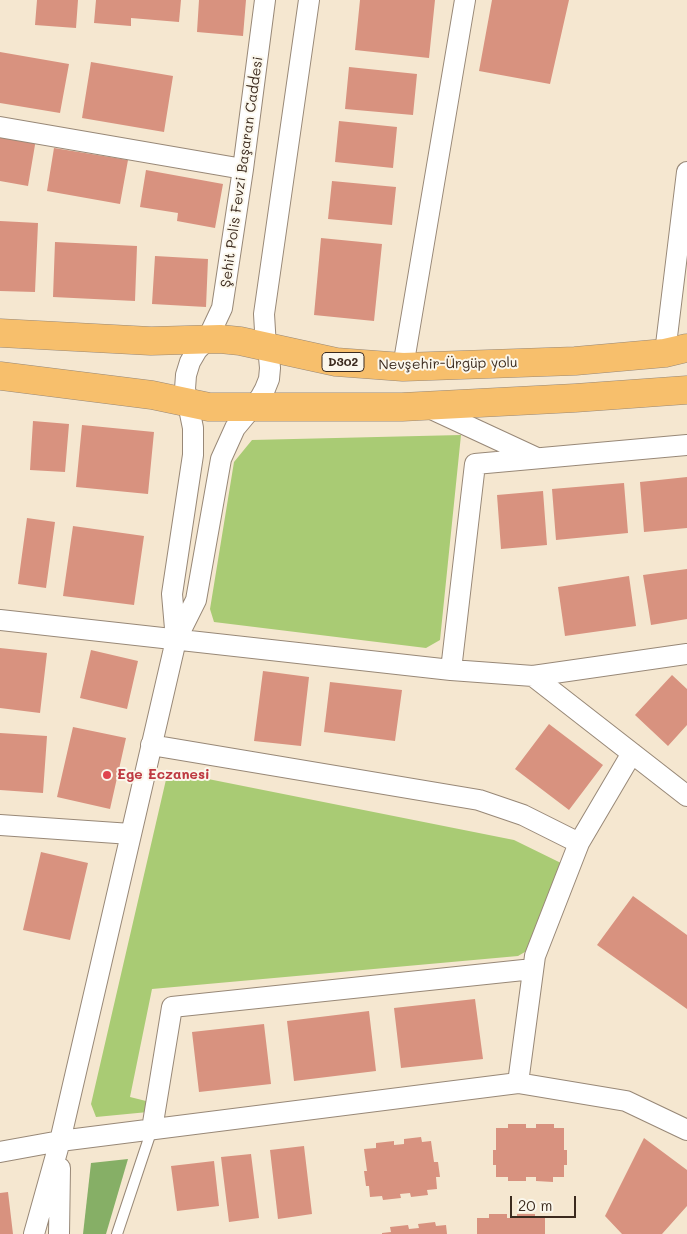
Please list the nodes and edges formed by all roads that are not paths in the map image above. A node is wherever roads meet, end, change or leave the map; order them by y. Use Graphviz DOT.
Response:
graph roads {
  1 [pos="266,0"];
  2 [pos="309,0"];
  3 [pos="465,0"];
  4 [pos="0,127"];
  5 [pos="243,169"];
  6 [pos="687,172"];
  7 [pos="0,325"];
  8 [pos="0,334"];
  9 [pos="32,335"];
  10 [pos="207,340"];
  11 [pos="266,347"];
  12 [pos="676,351"];
  13 [pos="403,367"];
  14 [pos="0,376"];
  15 [pos="687,390"];
  16 [pos="187,403"];
  17 [pos="253,406"];
  18 [pos="425,406"];
  19 [pos="687,445"];
  20 [pos="538,458"];
  21 [pos="0,620"];
  22 [pos="176,640"];
  23 [pos="687,654"];
  24 [pos="451,670"];
  25 [pos="533,676"];
  26 [pos="151,745"];
  27 [pos="632,753"];
  28 [pos="687,796"];
  29 [pos="0,825"];
  30 [pos="131,834"];
  31 [pos="579,843"];
  32 [pos="533,969"];
  33 [pos="518,1082"];
  34 [pos="152,1130"];
  35 [pos="687,1130"];
  36 [pos="60,1141"];
  37 [pos="0,1152"];
  38 [pos="34,1234"];
  39 [pos="59,1234"];
  40 [pos="117,1234"];
  1 -- 5 [label="street, Şehit Polis Fevzi Başaran Caddesi"];
  2 -- 11 [label="street"];
  3 -- 13 [label="street"];
  4 -- 5 [label="street"];
  5 -- 10 [label="street, Şehit Polis Fevzi Başaran Caddesi"];
  6 -- 12 [label="street"];
  7 -- 9 [label="highway"];
  8 -- 9 [label="highway, Nevşehir-Ürgüp yolu / D302"];
  9 -- 10 [label="highway, Nevşehir-Ürgüp yolu / D302"];
  10 -- 11 [label="highway, Nevşehir-Ürgüp yolu / D302"];
  10 -- 16 [label="street"];
  11 -- 13 [label="highway, Nevşehir-Ürgüp yolu / D302"];
  11 -- 17 [label="street"];
  12 -- 13 [label="highway, Nevşehir-Ürgüp yolu / D302"];
  14 -- 16 [label="highway"];
  15 -- 18 [label="highway"];
  16 -- 17 [label="highway"];
  16 -- 22 [label="street"];
  17 -- 18 [label="highway"];
  17 -- 22 [label="street"];
  18 -- 20 [label="street"];
  19 -- 20 [label="street"];
  20 -- 24 [label="street"];
  21 -- 22 [label="street"];
  22 -- 24 [label="street"];
  22 -- 26 [label="street"];
  23 -- 25 [label="street"];
  24 -- 25 [label="street"];
  25 -- 27 [label="street"];
  26 -- 30 [label="street"];
  26 -- 31 [label="street"];
  27 -- 28 [label="street"];
  27 -- 31 [label="street"];
  29 -- 30 [label="street"];
  30 -- 36 [label="street"];
  31 -- 32 [label="street"];
  32 -- 33 [label="street"];
  32 -- 34 [label="street"];
  33 -- 34 [label="street"];
  33 -- 35 [label="street"];
  34 -- 36 [label="street"];
  34 -- 40 [label="lane"];
  36 -- 37 [label="street"];
  36 -- 38 [label="street"];
  36 -- 39 [label="street"];
}
